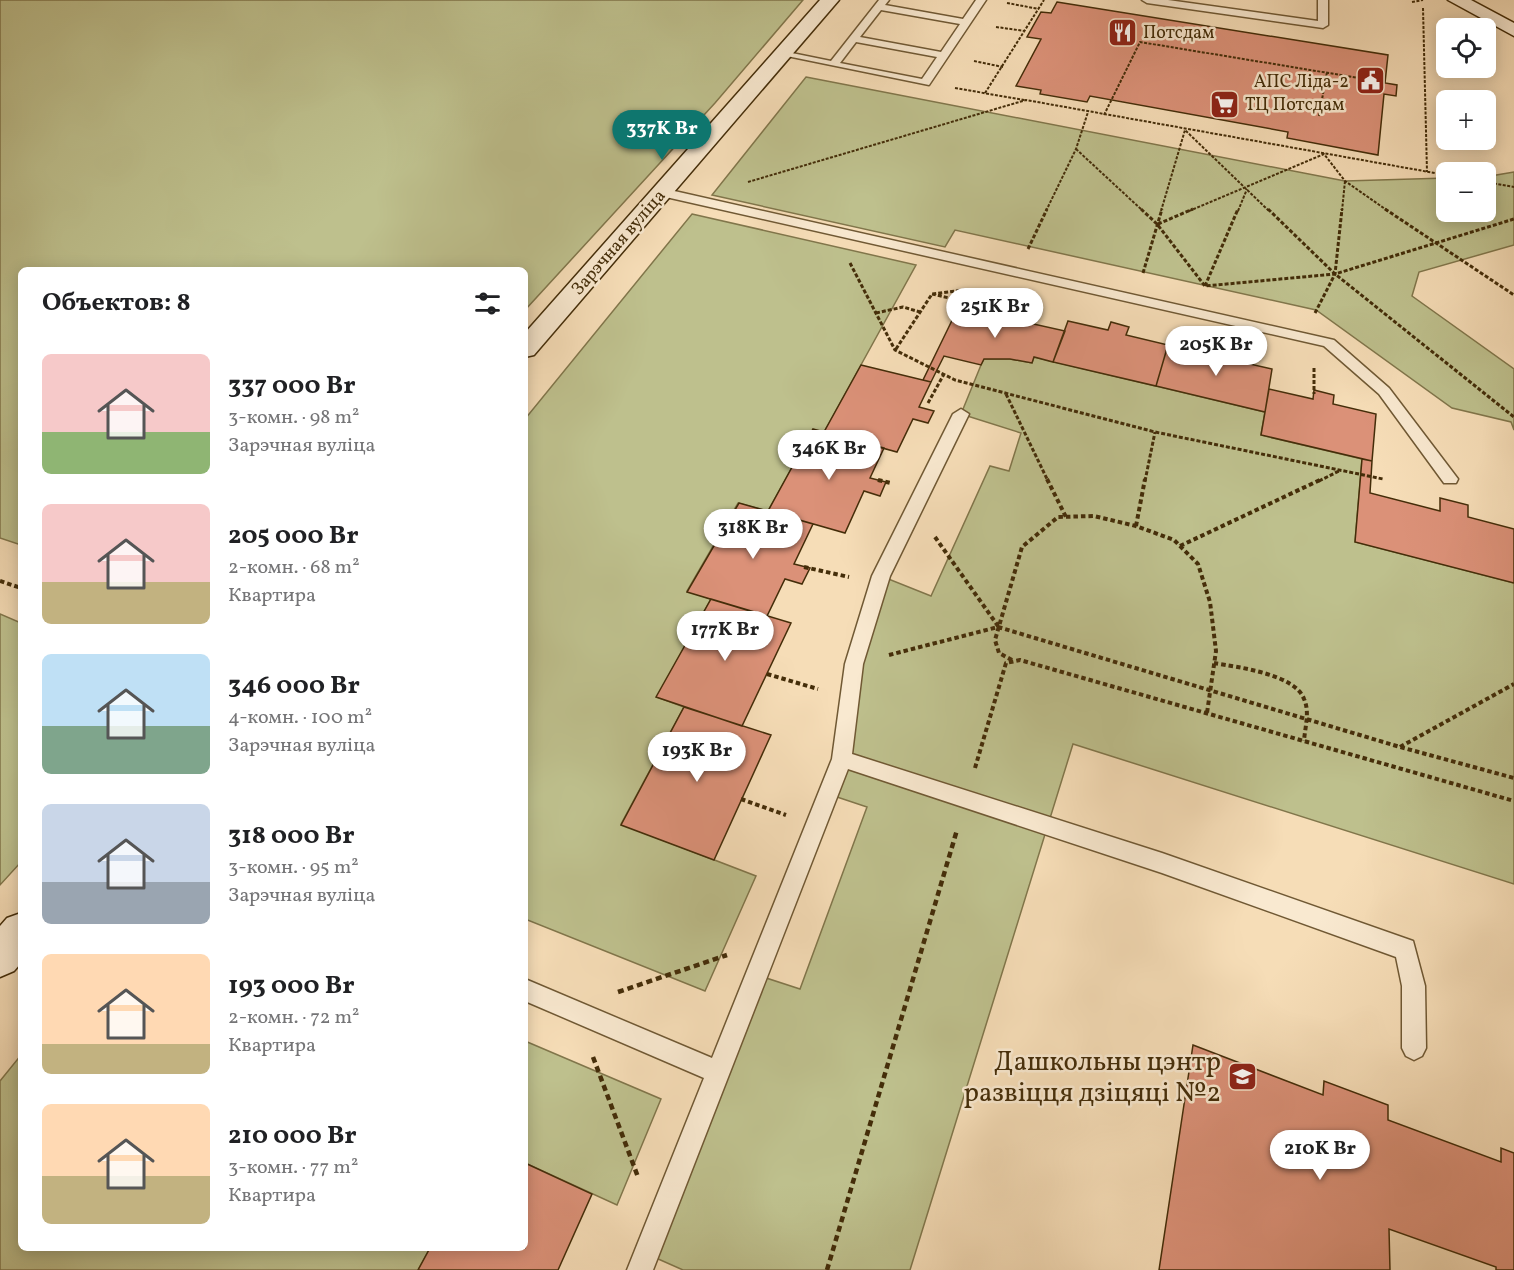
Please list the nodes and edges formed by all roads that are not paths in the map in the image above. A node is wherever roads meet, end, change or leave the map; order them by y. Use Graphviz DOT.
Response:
graph roads {
  1 [pos="830,0"];
  2 [pos="981,0"];
  3 [pos="1148,0"];
  4 [pos="1323,0"];
  5 [pos="1457,0"];
  6 [pos="881,3"];
  7 [pos="966,22"];
  8 [pos="1514,30"];
  9 [pos="854,39"];
  10 [pos="782,54"];
  11 [pos="943,55"];
  12 [pos="834,64"];
  13 [pos="661,192"];
  14 [pos="528,346"];
  15 [pos="961,414"];
  16 [pos="1450,479"];
  17 [pos="842,759"];
  18 [pos="18,936"];
  19 [pos="0,957"];
  20 [pos="528,991"];
  21 [pos="1414,1048"];
  22 [pos="718,1072"];
  23 [pos="640,1270"];
  1 -- 10 [label="street, Зарэчная вуліца"];
  2 -- 7 [label="lane"];
  3 -- 4 [label="lane"];
  5 -- 8 [label="street"];
  6 -- 7 [label="lane"];
  6 -- 9 [label="lane"];
  7 -- 11 [label="lane"];
  9 -- 11 [label="lane"];
  9 -- 12 [label="lane"];
  10 -- 12 [label="lane"];
  10 -- 13 [label="street, Зарэчная вуліца"];
  11 -- 12 [label="lane"];
  13 -- 14 [label="street, Зарэчная вуліца"];
  13 -- 16 [label="lane"];
  15 -- 17 [label="lane"];
  17 -- 21 [label="lane"];
  17 -- 22 [label="lane"];
  18 -- 19 [label="street"];
  20 -- 22 [label="lane"];
  22 -- 23 [label="lane"];
}
